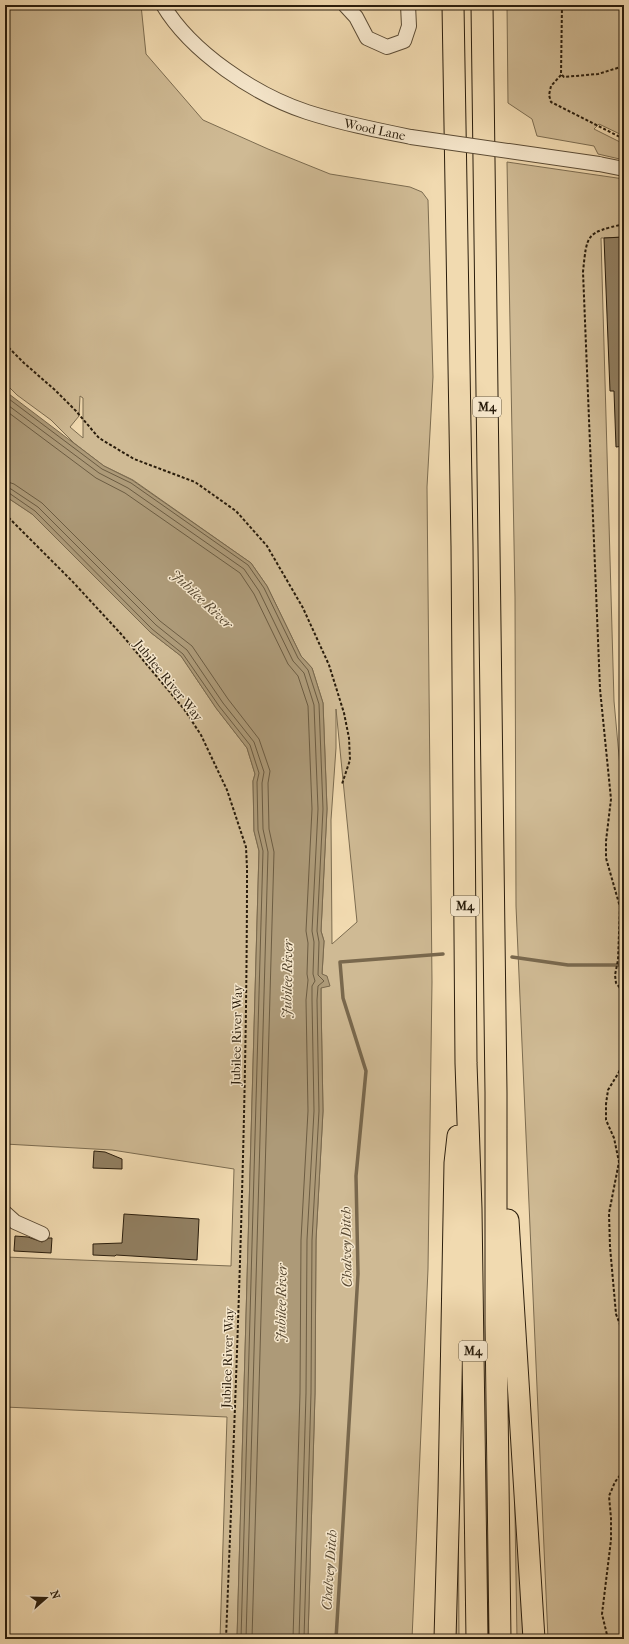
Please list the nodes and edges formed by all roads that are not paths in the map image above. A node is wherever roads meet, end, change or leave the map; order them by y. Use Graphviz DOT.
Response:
graph roads {
  1 [pos="163,5"];
  2 [pos="345,5"];
  3 [pos="407,5"];
  4 [pos="453,5"];
  5 [pos="482,5"];
  6 [pos="624,168"];
  7 [pos="466,1063"];
  8 [pos="496,1092"];
  9 [pos="5,1213"];
  10 [pos="42,1234"];
  11 [pos="445,1639"];
  12 [pos="477,1639"];
  13 [pos="500,1639"];
  14 [pos="534,1639"];
  1 -- 6 [label="street, Wood Lane, bridge"];
  2 -- 3 [label="street"];
  4 -- 7 [label="highway, M4"];
  5 -- 8 [label="highway, M4"];
  7 -- 11 [label="highway, M4"];
  7 -- 12 [label="highway, M4"];
  8 -- 13 [label="highway, M4"];
  8 -- 14 [label="highway, M4"];
  9 -- 10 [label="street"];
}
